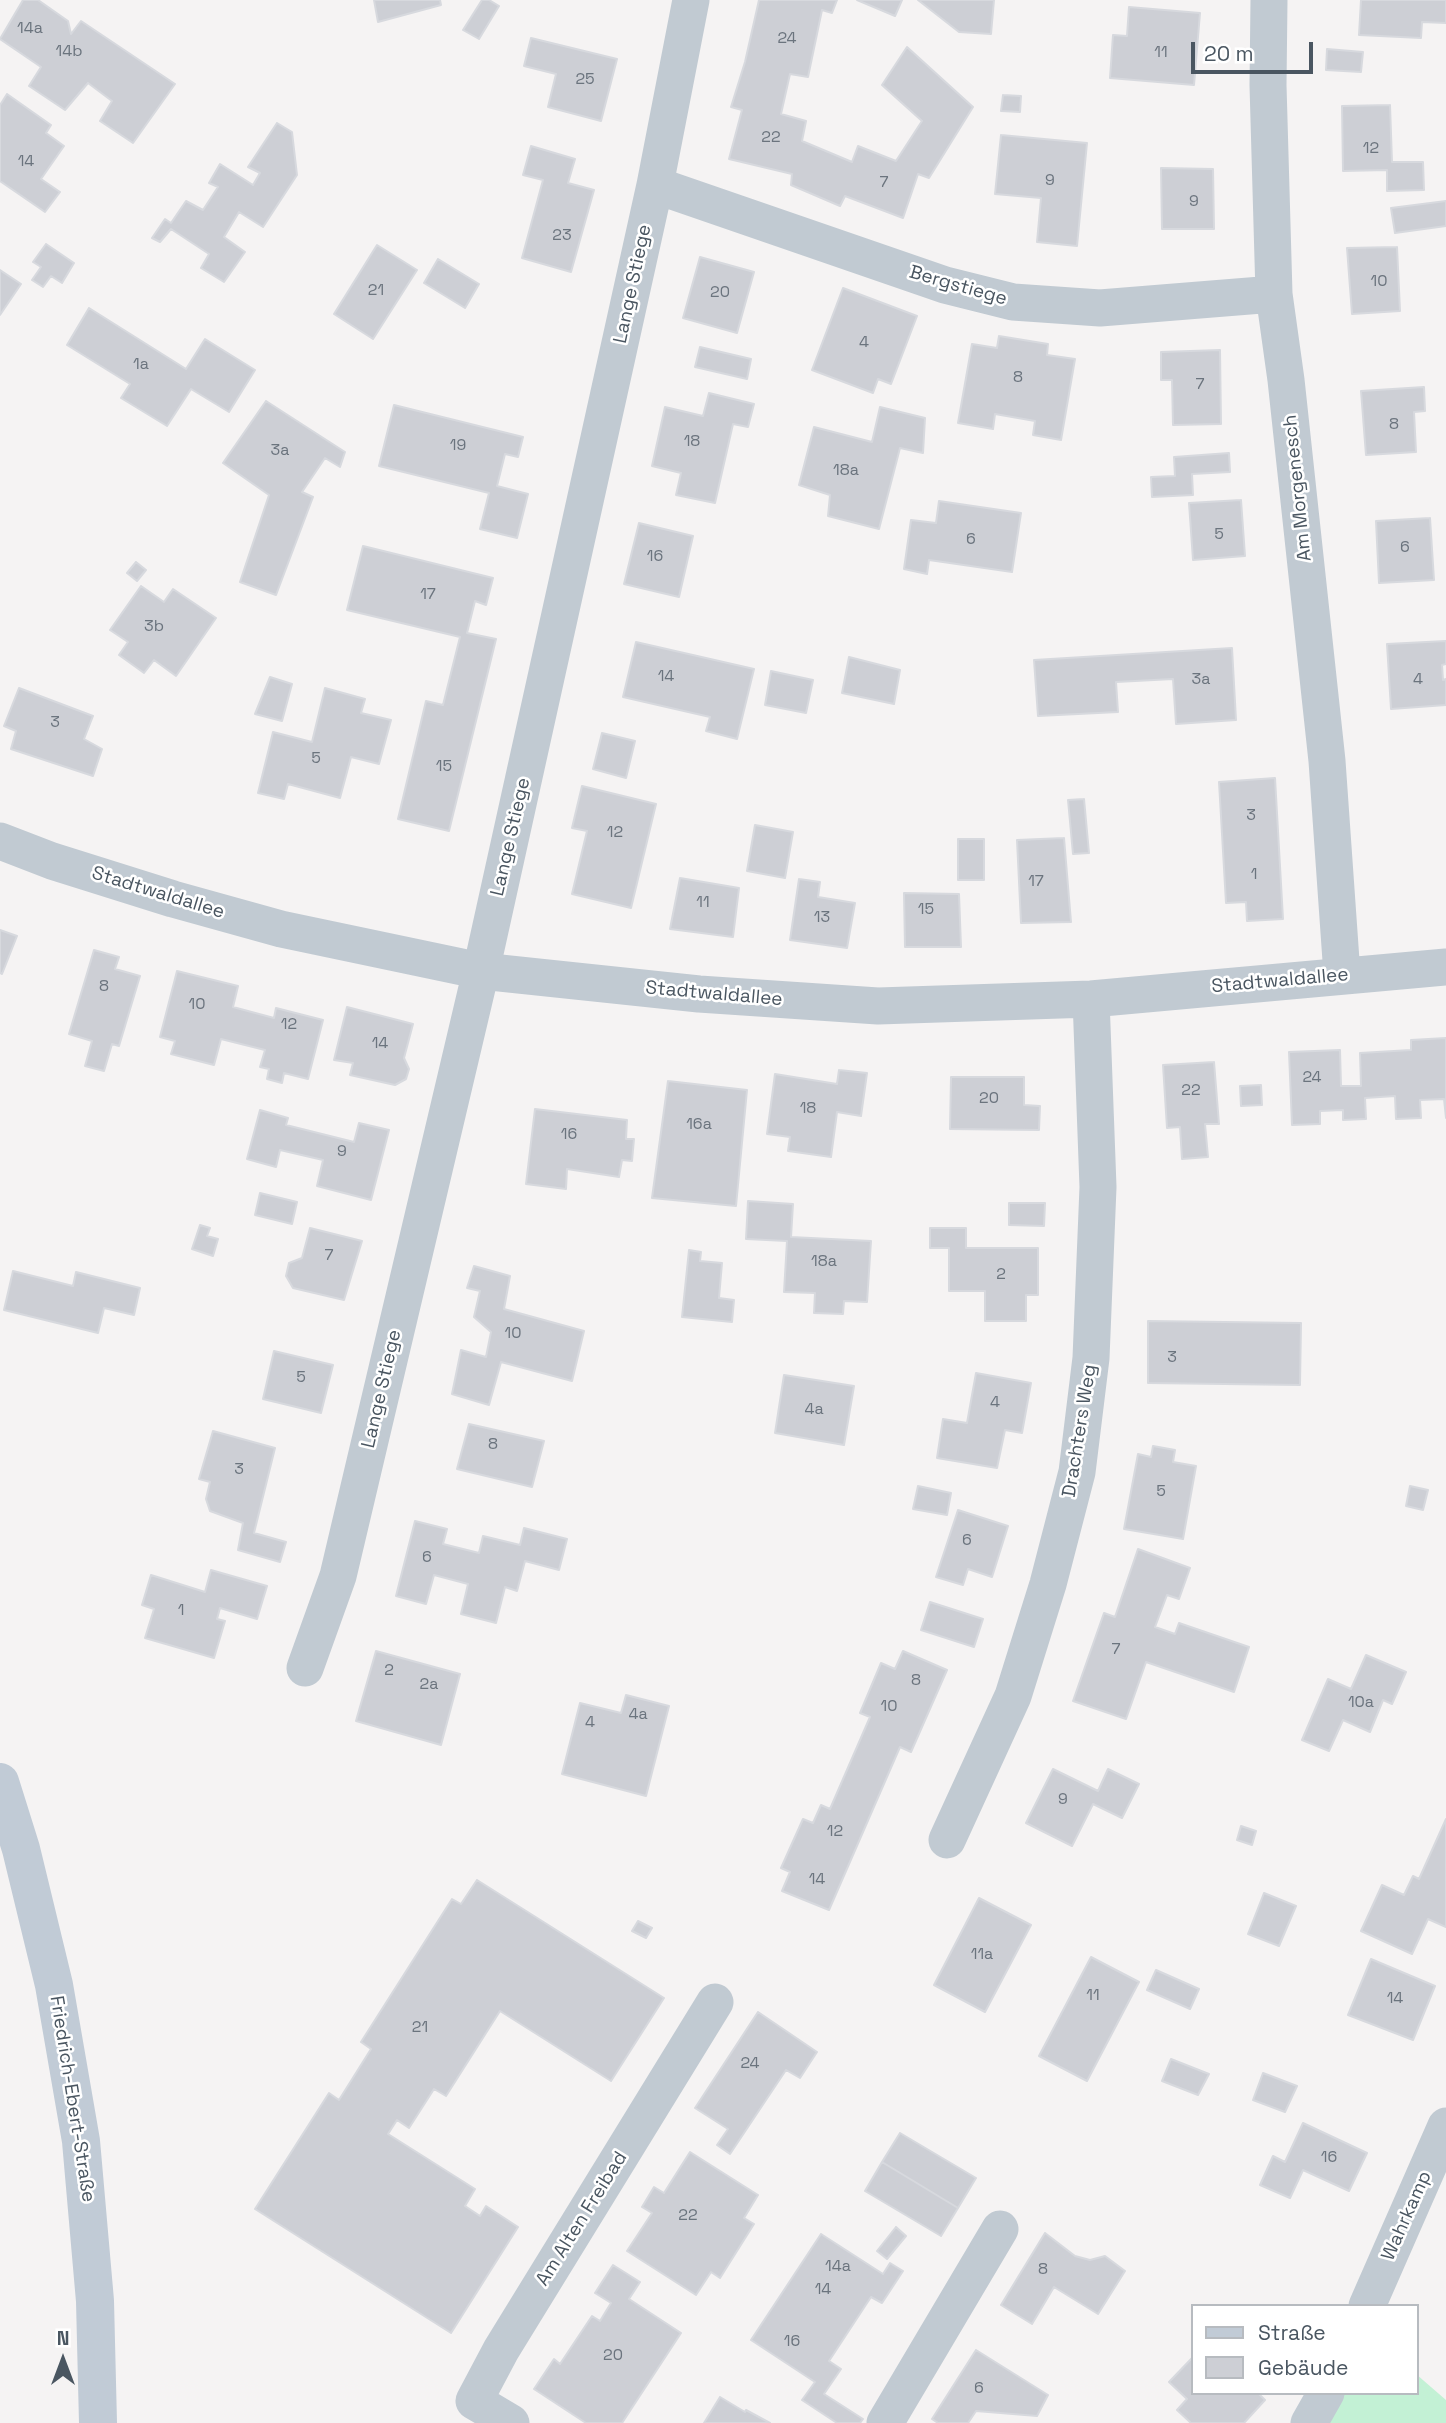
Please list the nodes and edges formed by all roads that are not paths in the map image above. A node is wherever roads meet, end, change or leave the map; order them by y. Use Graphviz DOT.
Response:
graph roads {
  1 [pos="691,0"];
  2 [pos="1269,0"];
  3 [pos="655,185"];
  4 [pos="1274,294"];
  5 [pos="0,841"];
  6 [pos="1446,967"];
  7 [pos="481,971"];
  8 [pos="1342,975"];
  9 [pos="1091,999"];
  10 [pos="304,1668"];
  11 [pos="0,1782"];
  12 [pos="947,1840"];
  13 [pos="715,2002"];
  14 [pos="1446,2126"];
  15 [pos="1000,2229"];
  16 [pos="1368,2304"];
  17 [pos="1325,2395"];
  18 [pos="98,2423"];
  19 [pos="511,2423"];
  20 [pos="885,2423"];
  21 [pos="1309,2423"];
  1 -- 3 [label="street, Lange Stiege"];
  2 -- 4 [label="street, Am Morgenesch"];
  3 -- 4 [label="street, Bergstiege"];
  3 -- 7 [label="street, Lange Stiege"];
  4 -- 8 [label="street, Am Morgenesch"];
  5 -- 7 [label="street, Stadtwaldallee"];
  6 -- 8 [label="street, Stadtwaldallee"];
  7 -- 9 [label="street, Stadtwaldallee"];
  7 -- 10 [label="street, Lange Stiege"];
  8 -- 9 [label="street, Stadtwaldallee"];
  9 -- 12 [label="street, Drachters Weg"];
  11 -- 18 [label="street, Friedrich-Ebert-Straße"];
  13 -- 19 [label="street, Am Alten Freibad"];
  14 -- 16 [label="street, Wahrkamp"];
  15 -- 20 [label="street"];
  17 -- 21 [label="street"];
}
